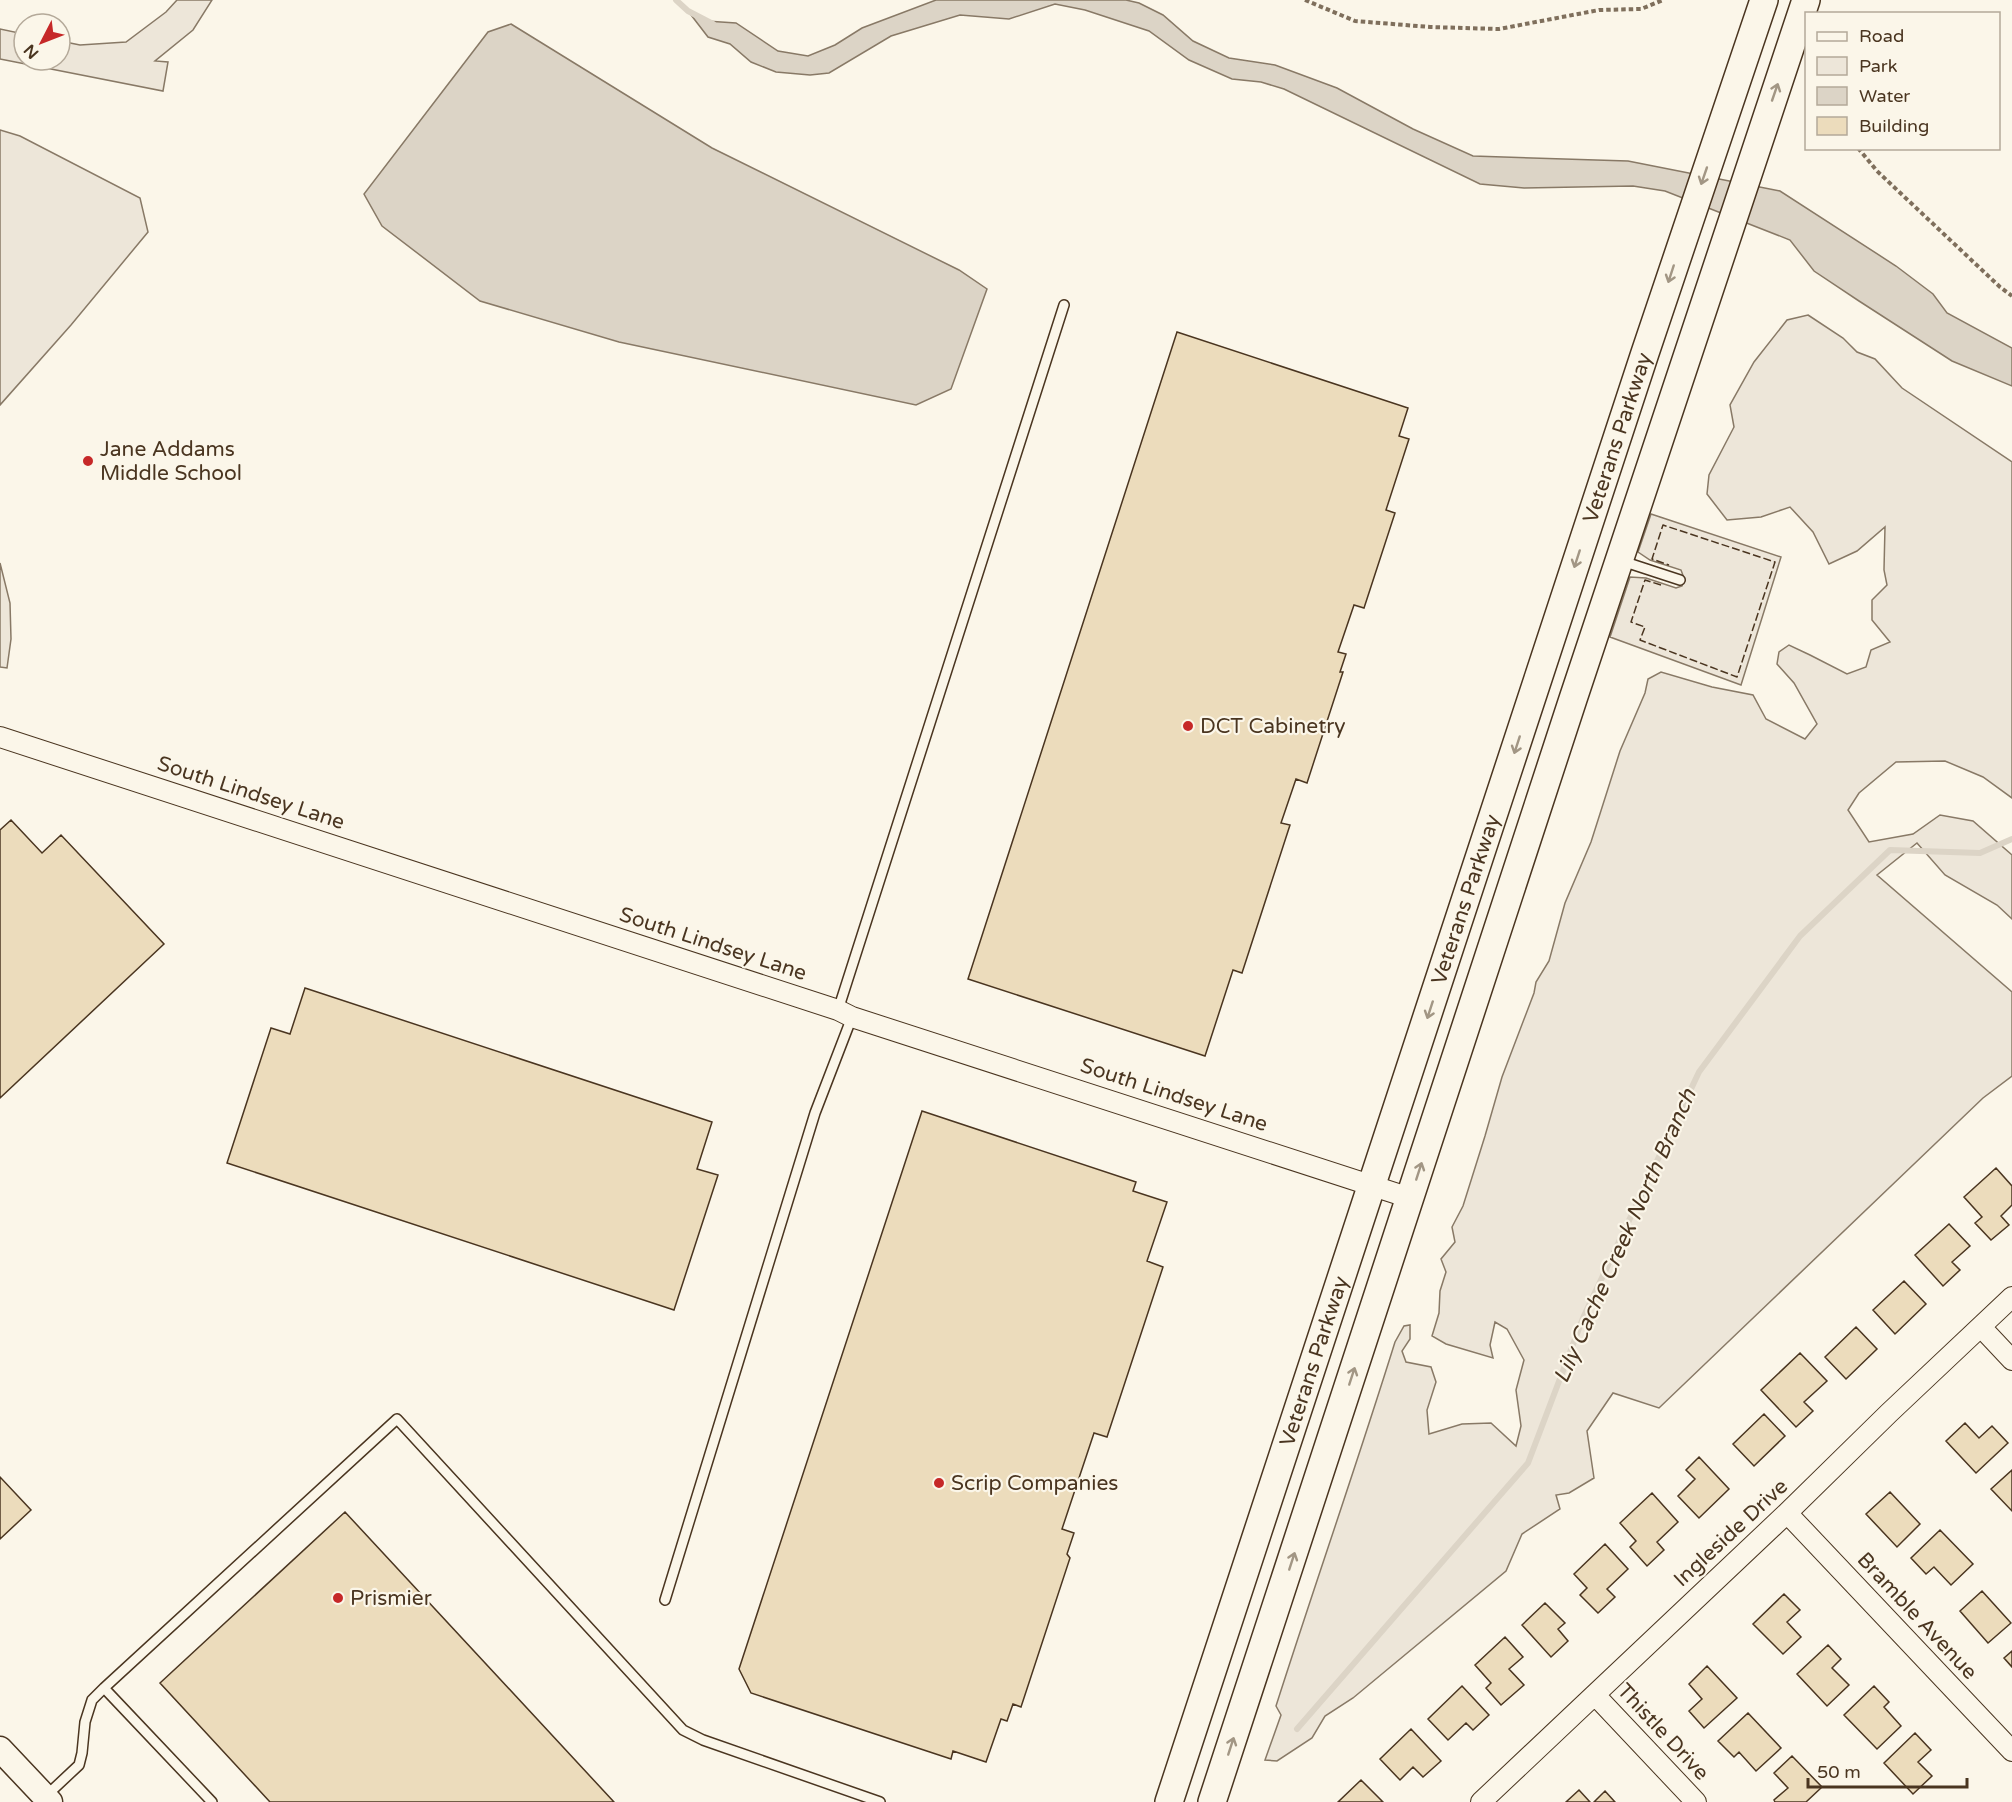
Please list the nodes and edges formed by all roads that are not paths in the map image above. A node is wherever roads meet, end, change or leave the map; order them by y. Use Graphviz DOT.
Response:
graph roads {
  1 [pos="1764,0"];
  2 [pos="1806,0"];
  3 [pos="1064,305"];
  4 [pos="1619,560"];
  5 [pos="1680,580"];
  6 [pos="0,736"];
  7 [pos="845,1014"];
  8 [pos="1373,1185"];
  9 [pos="1410,1198"];
  10 [pos="2012,1297"];
  11 [pos="1981,1327"];
  12 [pos="2012,1360"];
  13 [pos="1787,1513"];
  14 [pos="665,1600"];
  15 [pos="104,1688"];
  16 [pos="1595,1695"];
  17 [pos="0,1749"];
  18 [pos="2012,1751"];
  19 [pos="48,1799"];
  20 [pos="212,1802"];
  21 [pos="880,1802"];
  22 [pos="1169,1802"];
  23 [pos="1212,1802"];
  24 [pos="1481,1802"];
  25 [pos="1696,1802"];
  1 -- 8 [label="main road, Veterans Parkway, one-way"];
  4 -- 2 [label="main road, Veterans Parkway, one-way"];
  3 -- 7 [label="lane"];
  4 -- 5 [label="lane"];
  9 -- 4 [label="main road, Veterans Parkway, one-way"];
  6 -- 7 [label="street, South Lindsey Lane"];
  7 -- 8 [label="street, South Lindsey Lane"];
  7 -- 14 [label="lane"];
  8 -- 9 [label="street, South Lindsey Lane"];
  8 -- 22 [label="main road, Veterans Parkway"];
  23 -- 9 [label="main road, Veterans Parkway, one-way"];
  10 -- 11 [label="street, Ingleside Drive"];
  11 -- 12 [label="street"];
  11 -- 13 [label="street, Ingleside Drive"];
  13 -- 16 [label="street, Ingleside Drive"];
  13 -- 18 [label="street, Bramble Avenue"];
  15 -- 19 [label="lane"];
  15 -- 20 [label="lane"];
  15 -- 21 [label="lane"];
  16 -- 24 [label="street, Ingleside Drive"];
  16 -- 25 [label="street, Thistle Drive"];
  17 -- 19 [label="street"];
}
